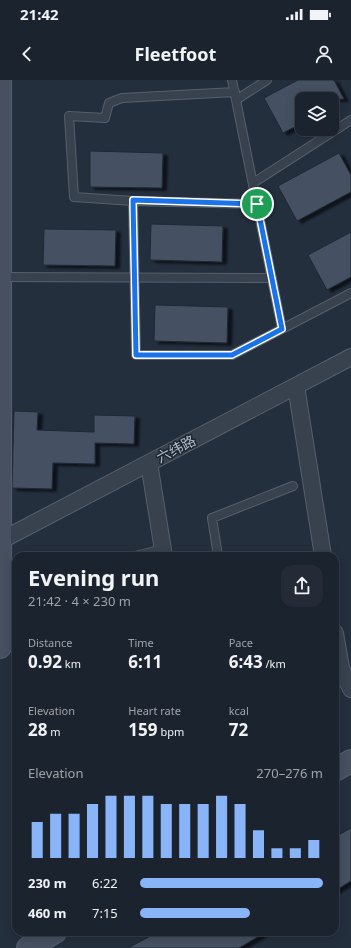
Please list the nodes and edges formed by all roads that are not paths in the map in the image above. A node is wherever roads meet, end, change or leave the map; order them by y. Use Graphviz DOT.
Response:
graph roads {
  1 [pos="0,80"];
  2 [pos="232,80"];
  3 [pos="267,80"];
  4 [pos="235,92"];
  5 [pos="236,100"];
  6 [pos="351,120"];
  7 [pos="253,183"];
  8 [pos="133,200"];
  9 [pos="257,204"];
  10 [pos="0,277"];
  11 [pos="135,277"];
  12 [pos="272,278"];
  13 [pos="351,293"];
  14 [pos="282,329"];
  15 [pos="351,357"];
  16 [pos="296,386"];
  17 [pos="149,463"];
  18 [pos="293,486"];
  19 [pos="0,541"];
  20 [pos="164,552"];
  21 [pos="217,552"];
  22 [pos="322,552"];
  23 [pos="0,647"];
  24 [pos="339,656"];
  25 [pos="351,689"];
  26 [pos="351,760"];
  27 [pos="339,768"];
  28 [pos="48,936"];
  29 [pos="28,948"];
  1 -- 10 [label="main road"];
  2 -- 4 [label="lane"];
  3 -- 5 [label="lane"];
  4 -- 5 [label="lane"];
  4 -- 8 [label="lane"];
  5 -- 7 [label="lane"];
  6 -- 7 [label="lane"];
  7 -- 9 [label="lane"];
  8 -- 9 [label="lane"];
  8 -- 11 [label="lane"];
  9 -- 12 [label="lane"];
  10 -- 11 [label="lane"];
  10 -- 19 [label="main road"];
  11 -- 12 [label="lane"];
  11 -- 14 [label="lane"];
  12 -- 14 [label="lane"];
  13 -- 14 [label="lane"];
  15 -- 16 [label="street, 六纬路"];
  16 -- 17 [label="street, 六纬路"];
  16 -- 22 [label="street"];
  17 -- 19 [label="street, 六纬路"];
  17 -- 20 [label="street"];
  18 -- 21 [label="lane"];
  19 -- 23 [label="main road"];
  24 -- 25 [label="street"];
  26 -- 27 [label="main road"];
  28 -- 29 [label="main road"];
}
